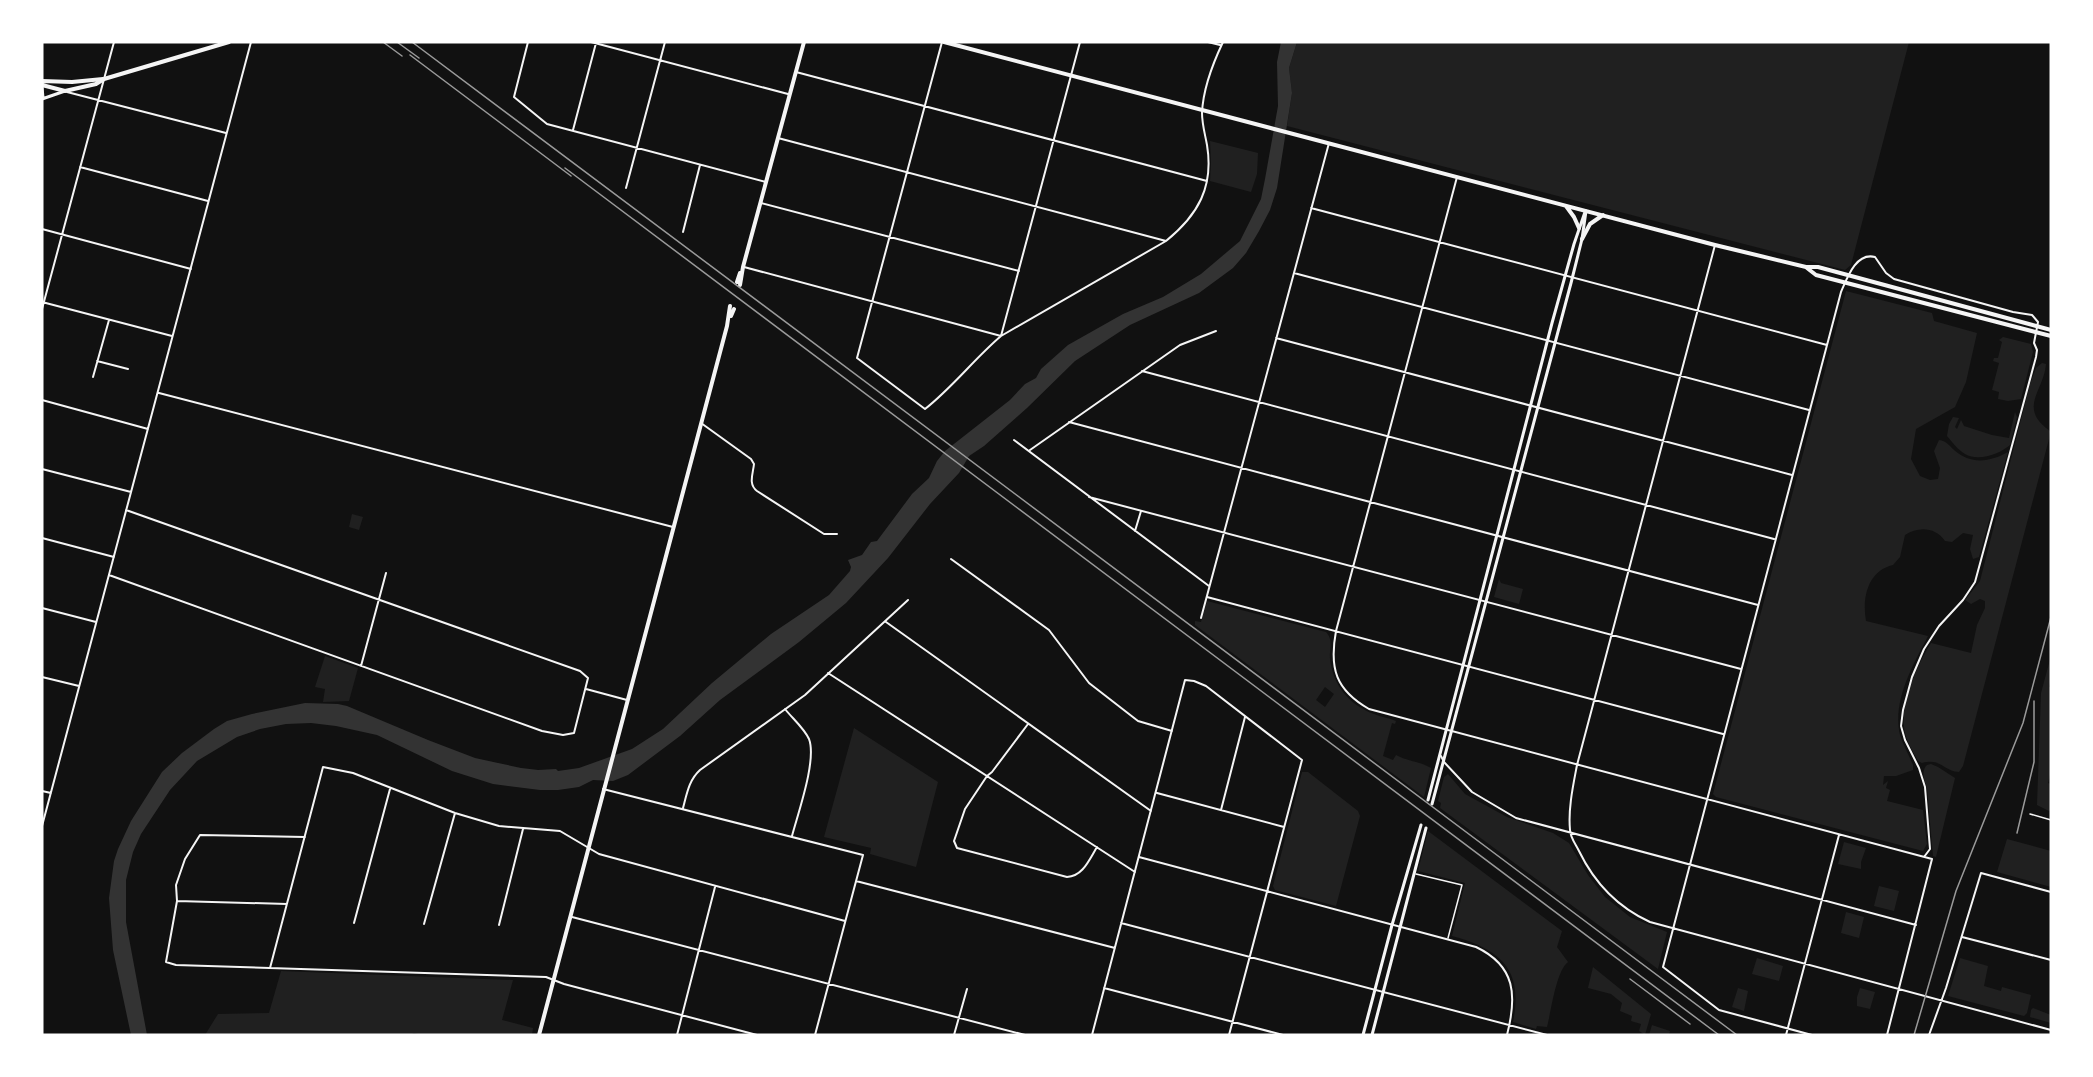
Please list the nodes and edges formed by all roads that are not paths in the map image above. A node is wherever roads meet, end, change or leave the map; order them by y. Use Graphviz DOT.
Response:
graph roads {
  1 [pos="114,42"];
  2 [pos="229,42"];
  3 [pos="251,42"];
  4 [pos="528,42"];
  5 [pos="591,42"];
  6 [pos="665,42"];
  7 [pos="804,42"];
  8 [pos="944,42"];
  9 [pos="1080,42"];
  10 [pos="1208,42"];
  11 [pos="596,43"];
  12 [pos="1222,44"];
  13 [pos="660,60"];
  14 [pos="796,72"];
  15 [pos="1071,75"];
  16 [pos="104,79"];
  17 [pos="42,84"];
  18 [pos="65,91"];
  19 [pos="790,94"];
  20 [pos="42,98"];
  21 [pos="98,101"];
  22 [pos="925,106"];
  23 [pos="1202,110"];
  24 [pos="573,131"];
  25 [pos="226,133"];
  26 [pos="778,138"];
  27 [pos="1054,141"];
  28 [pos="1329,143"];
  29 [pos="637,148"];
  30 [pos="700,165"];
  31 [pos="80,167"];
  32 [pos="907,171"];
  33 [pos="1457,177"];
  34 [pos="1207,181"];
  35 [pos="766,182"];
  36 [pos="626,188"];
  37 [pos="209,201"];
  38 [pos="761,203"];
  39 [pos="1565,205"];
  40 [pos="1036,206"];
  41 [pos="1311,208"];
  42 [pos="1586,211"];
  43 [pos="1603,215"];
  44 [pos="1579,228"];
  45 [pos="42,230"];
  46 [pos="683,232"];
  47 [pos="62,235"];
  48 [pos="890,237"];
  49 [pos="1582,239"];
  50 [pos="1166,241"];
  51 [pos="1439,242"];
  52 [pos="1715,245"];
  53 [pos="743,267"];
  54 [pos="1806,267"];
  55 [pos="191,268"];
  56 [pos="1019,271"];
  57 [pos="1294,273"];
  58 [pos="1565,275"];
  59 [pos="1849,275"];
  60 [pos="1573,277"];
  61 [pos="1845,282"];
  62 [pos="739,283"];
  63 [pos="872,302"];
  64 [pos="43,303"];
  65 [pos="732,307"];
  66 [pos="1422,307"];
  67 [pos="42,309"];
  68 [pos="1697,310"];
  69 [pos="108,320"];
  70 [pos="2051,330"];
  71 [pos="1216,331"];
  72 [pos="172,336"];
  73 [pos="1001,336"];
  74 [pos="2051,336"];
  75 [pos="1276,338"];
  76 [pos="1547,340"];
  77 [pos="1555,342"];
  78 [pos="1827,345"];
  79 [pos="97,361"];
  80 [pos="128,369"];
  81 [pos="1142,371"];
  82 [pos="1405,372"];
  83 [pos="1680,375"];
  84 [pos="93,377"];
  85 [pos="157,393"];
  86 [pos="42,400"];
  87 [pos="1259,403"];
  88 [pos="1530,405"];
  89 [pos="1538,408"];
  90 [pos="1809,410"];
  91 [pos="1069,422"];
  92 [pos="701,423"];
  93 [pos="148,429"];
  94 [pos="1387,437"];
  95 [pos="1014,440"];
  96 [pos="1662,440"];
  97 [pos="1029,451"];
  98 [pos="1242,468"];
  99 [pos="42,469"];
  100 [pos="1513,470"];
  101 [pos="1521,472"];
  102 [pos="1792,475"];
  103 [pos="131,492"];
  104 [pos="1089,497"];
  105 [pos="1370,502"];
  106 [pos="1645,505"];
  107 [pos="126,510"];
  108 [pos="1141,511"];
  109 [pos="673,527"];
  110 [pos="1135,531"];
  111 [pos="1224,532"];
  112 [pos="837,534"];
  113 [pos="1496,535"];
  114 [pos="1503,537"];
  115 [pos="42,538"];
  116 [pos="1775,540"];
  117 [pos="114,557"];
  118 [pos="951,559"];
  119 [pos="1353,566"];
  120 [pos="1628,570"];
  121 [pos="386,573"];
  122 [pos="109,575"];
  123 [pos="1210,586"];
  124 [pos="1207,597"];
  125 [pos="378,600"];
  126 [pos="908,600"];
  127 [pos="1479,600"];
  128 [pos="1486,602"];
  129 [pos="1758,605"];
  130 [pos="42,608"];
  131 [pos="1202,618"];
  132 [pos="96,622"];
  133 [pos="886,622"];
  134 [pos="1335,632"];
  135 [pos="1611,635"];
  136 [pos="1462,665"];
  137 [pos="361,666"];
  138 [pos="1469,667"];
  139 [pos="1741,669"];
  140 [pos="828,673"];
  141 [pos="42,676"];
  142 [pos="79,686"];
  143 [pos="586,689"];
  144 [pos="627,700"];
  145 [pos="1594,700"];
  146 [pos="785,709"];
  147 [pos="1245,716"];
  148 [pos="1029,723"];
  149 [pos="1445,730"];
  150 [pos="1172,731"];
  151 [pos="1452,732"];
  152 [pos="1724,735"];
  153 [pos="1439,753"];
  154 [pos="1444,762"];
  155 [pos="1577,765"];
  156 [pos="987,776"];
  157 [pos="604,788"];
  158 [pos="390,789"];
  159 [pos="42,791"];
  160 [pos="1155,792"];
  161 [pos="51,793"];
  162 [pos="1707,799"];
  163 [pos="1428,800"];
  164 [pos="1432,804"];
  165 [pos="683,808"];
  166 [pos="1221,810"];
  167 [pos="1151,811"];
  168 [pos="455,813"];
  169 [pos="2030,814"];
  170 [pos="2051,820"];
  171 [pos="1421,825"];
  172 [pos="42,826"];
  173 [pos="1284,827"];
  174 [pos="523,828"];
  175 [pos="1426,828"];
  176 [pos="1570,833"];
  177 [pos="1839,835"];
  178 [pos="792,836"];
  179 [pos="305,837"];
  180 [pos="1097,847"];
  181 [pos="588,848"];
  182 [pos="1138,857"];
  183 [pos="1924,857"];
  184 [pos="1690,864"];
  185 [pos="1409,871"];
  186 [pos="1135,872"];
  187 [pos="1414,873"];
  188 [pos="856,881"];
  189 [pos="715,887"];
  190 [pos="1267,891"];
  191 [pos="2051,892"];
  192 [pos="1822,900"];
  193 [pos="177,901"];
  194 [pos="287,904"];
  195 [pos="570,917"];
  196 [pos="845,921"];
  197 [pos="1121,922"];
  198 [pos="354,923"];
  199 [pos="424,924"];
  200 [pos="499,925"];
  201 [pos="1392,925"];
  202 [pos="1916,925"];
  203 [pos="1400,927"];
  204 [pos="1673,929"];
  205 [pos="1962,937"];
  206 [pos="1448,939"];
  207 [pos="1115,948"];
  208 [pos="699,950"];
  209 [pos="1250,957"];
  210 [pos="2051,960"];
  211 [pos="1805,964"];
  212 [pos="270,968"];
  213 [pos="554,980"];
  214 [pos="828,984"];
  215 [pos="1104,988"];
  216 [pos="966,989"];
  217 [pos="1375,989"];
  218 [pos="1899,989"];
  219 [pos="1383,992"];
  220 [pos="1941,1000"];
  221 [pos="682,1015"];
  222 [pos="959,1018"];
  223 [pos="1233,1022"];
  224 [pos="1510,1025"];
  225 [pos="1788,1029"];
  226 [pos="2051,1030"];
  227 [pos="539,1035"];
  228 [pos="677,1035"];
  229 [pos="757,1035"];
  230 [pos="815,1035"];
  231 [pos="954,1035"];
  232 [pos="1025,1035"];
  233 [pos="1092,1035"];
  234 [pos="1229,1035"];
  235 [pos="1283,1035"];
  236 [pos="1363,1035"];
  237 [pos="1372,1035"];
  238 [pos="1507,1035"];
  239 [pos="1547,1035"];
  240 [pos="1786,1035"];
  241 [pos="1812,1035"];
  242 [pos="1887,1035"];
  243 [pos="1929,1035"];
  1 -- 16 [label="street"];
  2 -- 16 [label="main road"];
  3 -- 25 [label="street"];
  4 -- 24 [label="street"];
  5 -- 11 [label="street"];
  6 -- 13 [label="street"];
  7 -- 14 [label="main road"];
  8 -- 15 [label="main road"];
  8 -- 22 [label="street"];
  9 -- 15 [label="street"];
  10 -- 12 [label="street"];
  11 -- 13 [label="street"];
  11 -- 24 [label="street"];
  12 -- 23 [label="street"];
  13 -- 19 [label="street"];
  13 -- 29 [label="street"];
  14 -- 19 [label="main road"];
  14 -- 22 [label="street"];
  15 -- 23 [label="main road"];
  15 -- 27 [label="street"];
  16 -- 17 [label="main road"];
  16 -- 18 [label="main road"];
  16 -- 21 [label="street"];
  17 -- 18 [label="main road"];
  17 -- 20 [label="street"];
  18 -- 20 [label="street"];
  18 -- 21 [label="street"];
  19 -- 26 [label="main road"];
  21 -- 25 [label="street"];
  21 -- 31 [label="street"];
  22 -- 27 [label="street"];
  22 -- 32 [label="street"];
  23 -- 28 [label="main road"];
  23 -- 34 [label="street"];
  24 -- 29 [label="street"];
  25 -- 37 [label="street"];
  26 -- 32 [label="street"];
  26 -- 35 [label="main road"];
  27 -- 34 [label="street"];
  27 -- 40 [label="street"];
  28 -- 33 [label="main road"];
  28 -- 41 [label="street"];
  29 -- 30 [label="street"];
  29 -- 36 [label="street"];
  30 -- 35 [label="street"];
  30 -- 46 [label="street"];
  31 -- 37 [label="street"];
  31 -- 47 [label="street"];
  32 -- 40 [label="street"];
  32 -- 48 [label="street"];
  33 -- 39 [label="main road"];
  33 -- 51 [label="street"];
  34 -- 50 [label="street"];
  35 -- 38 [label="main road"];
  37 -- 55 [label="street"];
  38 -- 48 [label="street"];
  38 -- 53 [label="main road"];
  39 -- 42 [label="main road"];
  39 -- 44 [label="main road"];
  40 -- 50 [label="street"];
  40 -- 56 [label="street"];
  41 -- 51 [label="street"];
  41 -- 57 [label="street"];
  42 -- 43 [label="main road"];
  42 -- 44 [label="street"];
  42 -- 49 [label="street"];
  43 -- 49 [label="main road"];
  43 -- 52 [label="main road"];
  44 -- 58 [label="street"];
  45 -- 47 [label="street"];
  47 -- 55 [label="street"];
  47 -- 64 [label="street"];
  48 -- 56 [label="street"];
  48 -- 63 [label="street"];
  49 -- 60 [label="street"];
  50 -- 73 [label="street"];
  51 -- 58 [label="street"];
  51 -- 66 [label="street"];
  52 -- 54 [label="main road"];
  52 -- 68 [label="street"];
  53 -- 62 [label="main road"];
  53 -- 63 [label="street"];
  54 -- 59 [label="main road"];
  54 -- 61 [label="main road"];
  55 -- 72 [label="street"];
  56 -- 73 [label="street"];
  57 -- 66 [label="street"];
  57 -- 75 [label="street"];
  58 -- 60 [label="street"];
  58 -- 76 [label="street"];
  59 -- 61 [label="street"];
  59 -- 70 [label="main road"];
  59 -- 183 [label="street"];
  60 -- 68 [label="street"];
  60 -- 77 [label="street"];
  61 -- 74 [label="main road"];
  61 -- 78 [label="street"];
  63 -- 73 [label="street"];
  63 -- 73 [label="street"];
  64 -- 67 [label="street"];
  64 -- 69 [label="street"];
  65 -- 92 [label="main road"];
  66 -- 76 [label="street"];
  66 -- 82 [label="street"];
  68 -- 78 [label="street"];
  68 -- 83 [label="street"];
  69 -- 72 [label="street"];
  69 -- 79 [label="street"];
  71 -- 81 [label="street"];
  72 -- 85 [label="street"];
  75 -- 82 [label="street"];
  75 -- 87 [label="street"];
  76 -- 77 [label="street"];
  76 -- 88 [label="street"];
  77 -- 83 [label="street"];
  77 -- 89 [label="street"];
  78 -- 90 [label="street"];
  79 -- 80 [label="street"];
  79 -- 84 [label="street"];
  81 -- 87 [label="street"];
  81 -- 91 [label="street"];
  82 -- 88 [label="street"];
  82 -- 94 [label="street"];
  83 -- 90 [label="street"];
  83 -- 96 [label="street"];
  85 -- 93 [label="street"];
  85 -- 109 [label="street"];
  86 -- 93 [label="street"];
  87 -- 94 [label="street"];
  87 -- 98 [label="street"];
  88 -- 89 [label="street"];
  88 -- 100 [label="street"];
  89 -- 96 [label="street"];
  89 -- 101 [label="street"];
  90 -- 102 [label="street"];
  91 -- 97 [label="street"];
  91 -- 98 [label="street"];
  92 -- 109 [label="main road"];
  92 -- 112 [label="street"];
  93 -- 103 [label="street"];
  94 -- 100 [label="street"];
  94 -- 105 [label="street"];
  95 -- 97 [label="street"];
  96 -- 102 [label="street"];
  96 -- 106 [label="street"];
  97 -- 104 [label="street"];
  98 -- 105 [label="street"];
  98 -- 111 [label="street"];
  99 -- 103 [label="street"];
  100 -- 101 [label="street"];
  100 -- 113 [label="street"];
  101 -- 106 [label="street"];
  101 -- 114 [label="street"];
  102 -- 116 [label="street"];
  103 -- 107 [label="street"];
  104 -- 108 [label="street"];
  104 -- 110 [label="street"];
  105 -- 113 [label="street"];
  105 -- 119 [label="street"];
  106 -- 116 [label="street"];
  106 -- 120 [label="street"];
  107 -- 117 [label="street"];
  107 -- 125 [label="street"];
  108 -- 110 [label="street"];
  108 -- 111 [label="street"];
  109 -- 144 [label="main road"];
  110 -- 123 [label="street"];
  111 -- 119 [label="street"];
  111 -- 123 [label="street"];
  113 -- 114 [label="street"];
  113 -- 127 [label="street"];
  114 -- 120 [label="street"];
  114 -- 128 [label="street"];
  115 -- 117 [label="street"];
  116 -- 129 [label="street"];
  117 -- 122 [label="street"];
  118 -- 150 [label="street"];
  119 -- 127 [label="street"];
  119 -- 134 [label="street"];
  120 -- 129 [label="street"];
  120 -- 135 [label="street"];
  121 -- 125 [label="street"];
  122 -- 132 [label="street"];
  122 -- 137 [label="street"];
  123 -- 124 [label="street"];
  124 -- 131 [label="street"];
  124 -- 134 [label="street"];
  125 -- 137 [label="street"];
  125 -- 143 [label="street"];
  126 -- 133 [label="street"];
  127 -- 128 [label="street"];
  127 -- 136 [label="street"];
  128 -- 135 [label="street"];
  128 -- 138 [label="street"];
  129 -- 139 [label="street"];
  130 -- 132 [label="street"];
  132 -- 142 [label="street"];
  133 -- 140 [label="street"];
  133 -- 148 [label="street"];
  134 -- 136 [label="street"];
  134 -- 149 [label="street"];
  135 -- 139 [label="street"];
  135 -- 145 [label="street"];
  136 -- 138 [label="street"];
  136 -- 149 [label="street"];
  137 -- 143 [label="street"];
  138 -- 145 [label="street"];
  138 -- 151 [label="street"];
  139 -- 152 [label="street"];
  140 -- 146 [label="street"];
  140 -- 156 [label="street"];
  141 -- 142 [label="street"];
  142 -- 161 [label="street"];
  143 -- 144 [label="street"];
  144 -- 157 [label="main road"];
  145 -- 152 [label="street"];
  145 -- 155 [label="street"];
  146 -- 165 [label="street"];
  146 -- 178 [label="street"];
  147 -- 150 [label="street"];
  147 -- 166 [label="street"];
  147 -- 173 [label="street"];
  148 -- 156 [label="street"];
  148 -- 167 [label="street"];
  149 -- 151 [label="street"];
  149 -- 153 [label="street"];
  150 -- 160 [label="street"];
  151 -- 154 [label="street"];
  151 -- 155 [label="street"];
  152 -- 162 [label="street"];
  153 -- 154 [label="street"];
  153 -- 163 [label="street"];
  154 -- 164 [label="street"];
  154 -- 176 [label="street"];
  155 -- 162 [label="street"];
  155 -- 176 [label="street"];
  156 -- 180 [label="street"];
  156 -- 180 [label="street"];
  157 -- 165 [label="street"];
  157 -- 181 [label="main road"];
  158 -- 168 [label="street"];
  158 -- 179 [label="street"];
  158 -- 198 [label="street"];
  159 -- 161 [label="street"];
  160 -- 166 [label="street"];
  160 -- 167 [label="street"];
  161 -- 172 [label="street"];
  162 -- 177 [label="street"];
  162 -- 184 [label="street"];
  165 -- 178 [label="street"];
  166 -- 173 [label="street"];
  167 -- 182 [label="street"];
  168 -- 174 [label="street"];
  168 -- 199 [label="street"];
  169 -- 170 [label="lane"];
  171 -- 185 [label="street"];
  173 -- 190 [label="street"];
  174 -- 181 [label="street"];
  174 -- 200 [label="street"];
  175 -- 187 [label="street"];
  176 -- 184 [label="street"];
  176 -- 204 [label="street"];
  177 -- 183 [label="street"];
  177 -- 192 [label="street"];
  178 -- 188 [label="street"];
  179 -- 193 [label="street"];
  179 -- 194 [label="street"];
  180 -- 186 [label="street"];
  181 -- 189 [label="street"];
  181 -- 195 [label="main road"];
  182 -- 186 [label="street"];
  182 -- 190 [label="street"];
  183 -- 202 [label="street"];
  184 -- 192 [label="street"];
  184 -- 204 [label="street"];
  185 -- 187 [label="street"];
  185 -- 201 [label="street"];
  186 -- 197 [label="street"];
  187 -- 203 [label="street"];
  187 -- 206 [label="lane"];
  188 -- 196 [label="street"];
  188 -- 207 [label="street"];
  189 -- 196 [label="street"];
  189 -- 208 [label="street"];
  190 -- 201 [label="street"];
  190 -- 209 [label="street"];
  191 -- 205 [label="street"];
  192 -- 202 [label="street"];
  192 -- 211 [label="street"];
  193 -- 194 [label="street"];
  193 -- 212 [label="street"];
  194 -- 212 [label="street"];
  195 -- 208 [label="street"];
  195 -- 213 [label="main road"];
  196 -- 214 [label="street"];
  197 -- 207 [label="street"];
  197 -- 209 [label="street"];
  201 -- 203 [label="street"];
  201 -- 217 [label="street"];
  202 -- 218 [label="street"];
  203 -- 206 [label="street"];
  203 -- 219 [label="street"];
  204 -- 211 [label="street"];
  204 -- 225 [label="street"];
  205 -- 210 [label="street"];
  205 -- 220 [label="street"];
  206 -- 224 [label="street"];
  207 -- 215 [label="street"];
  208 -- 214 [label="street"];
  208 -- 221 [label="street"];
  209 -- 217 [label="street"];
  209 -- 223 [label="street"];
  211 -- 218 [label="street"];
  211 -- 225 [label="street"];
  212 -- 213 [label="street"];
  213 -- 221 [label="street"];
  213 -- 227 [label="main road"];
  214 -- 222 [label="street"];
  214 -- 230 [label="street"];
  215 -- 223 [label="street"];
  215 -- 233 [label="street"];
  216 -- 222 [label="street"];
  217 -- 219 [label="street"];
  217 -- 236 [label="street"];
  218 -- 220 [label="street"];
  218 -- 242 [label="street"];
  219 -- 224 [label="street"];
  219 -- 237 [label="street"];
  220 -- 226 [label="street"];
  220 -- 243 [label="street"];
  221 -- 228 [label="street"];
  221 -- 229 [label="street"];
  222 -- 231 [label="street"];
  222 -- 232 [label="street"];
  223 -- 234 [label="street"];
  223 -- 235 [label="street"];
  224 -- 238 [label="street"];
  224 -- 239 [label="street"];
  225 -- 240 [label="street"];
  225 -- 241 [label="street"];
}
